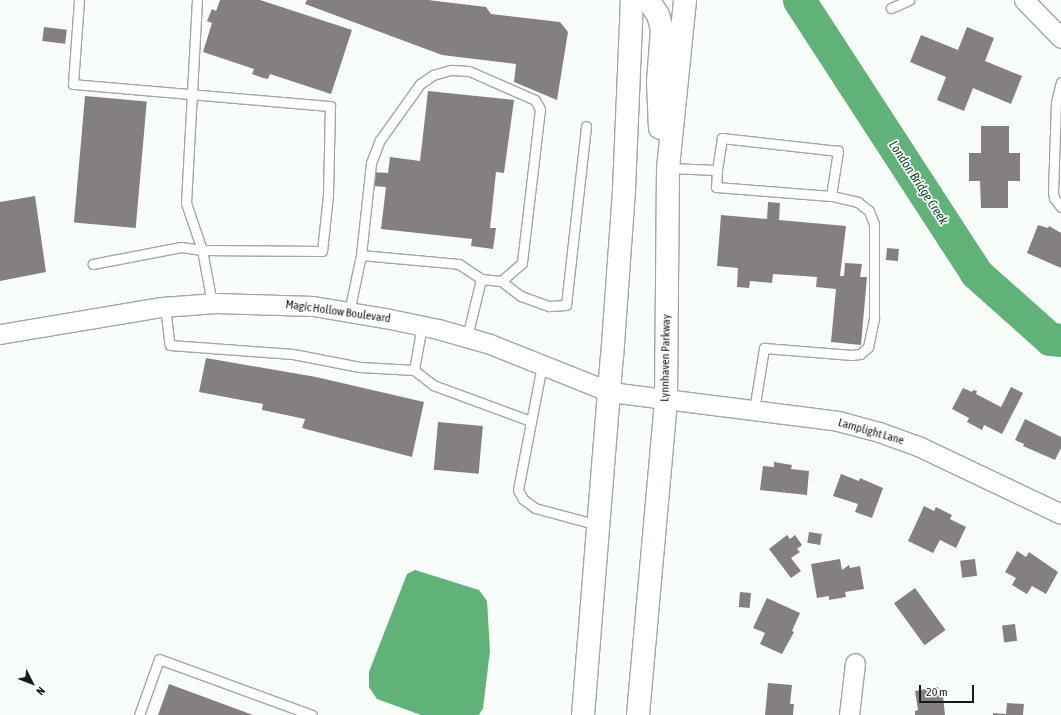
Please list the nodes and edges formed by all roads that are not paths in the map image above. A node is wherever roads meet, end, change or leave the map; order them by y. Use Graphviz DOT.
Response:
graph roads {
  1 [pos="79,0"];
  2 [pos="197,0"];
  3 [pos="632,0"];
  4 [pos="648,0"];
  5 [pos="685,0"];
  6 [pos="909,0"];
  7 [pos="1024,0"];
  8 [pos="891,8"];
  9 [pos="1061,38"];
  10 [pos="1061,82"];
  11 [pos="192,93"];
  12 [pos="586,126"];
  13 [pos="668,168"];
  14 [pos="717,170"];
  15 [pos="831,196"];
  16 [pos="1061,207"];
  17 [pos="202,250"];
  18 [pos="361,255"];
  19 [pos="93,264"];
  20 [pos="481,279"];
  21 [pos="501,281"];
  22 [pos="212,303"];
  23 [pos="165,307"];
  24 [pos="349,312"];
  25 [pos="422,325"];
  26 [pos="0,334"];
  27 [pos="467,337"];
  28 [pos="542,365"];
  29 [pos="414,370"];
  30 [pos="610,392"];
  31 [pos="666,399"];
  32 [pos="754,410"];
  33 [pos="531,421"];
  34 [pos="1061,514"];
  35 [pos="598,525"];
  36 [pos="855,663"];
  37 [pos="139,715"];
  38 [pos="312,715"];
  39 [pos="583,715"];
  40 [pos="638,715"];
  41 [pos="849,715"];
  1 -- 11 [label="lane"];
  2 -- 11 [label="lane"];
  3 -- 30 [label="main road"];
  4 -- 13 [label="main road"];
  5 -- 13 [label="main road, Lynnhaven Parkway"];
  6 -- 8 [label="lane"];
  7 -- 9 [label="street"];
  10 -- 16 [label="lane"];
  11 -- 17 [label="lane"];
  11 -- 17 [label="lane"];
  12 -- 21 [label="lane"];
  13 -- 14 [label="lane"];
  13 -- 31 [label="main road, Lynnhaven Parkway"];
  14 -- 15 [label="lane"];
  14 -- 15 [label="lane"];
  15 -- 32 [label="lane"];
  17 -- 19 [label="lane"];
  17 -- 22 [label="lane"];
  18 -- 20 [label="lane"];
  18 -- 21 [label="lane"];
  18 -- 24 [label="lane"];
  20 -- 21 [label="lane"];
  20 -- 27 [label="lane"];
  22 -- 23 [label="street, Magic Hollow Boulevard"];
  22 -- 24 [label="street, Magic Hollow Boulevard"];
  23 -- 26 [label="street, Magic Hollow Boulevard"];
  23 -- 29 [label="lane"];
  24 -- 25 [label="street, Magic Hollow Boulevard"];
  25 -- 27 [label="street, Magic Hollow Boulevard"];
  25 -- 29 [label="lane"];
  27 -- 28 [label="street, Magic Hollow Boulevard"];
  28 -- 30 [label="street, Magic Hollow Boulevard"];
  28 -- 33 [label="lane"];
  29 -- 33 [label="lane"];
  30 -- 31 [label="street, Magic Hollow Boulevard"];
  30 -- 35 [label="main road"];
  31 -- 32 [label="street, Lamplight Lane"];
  31 -- 40 [label="main road, Lynnhaven Parkway"];
  32 -- 34 [label="street, Lamplight Lane"];
  33 -- 35 [label="lane"];
  35 -- 39 [label="main road"];
  36 -- 41 [label="street"];
  37 -- 38 [label="lane"];
}
